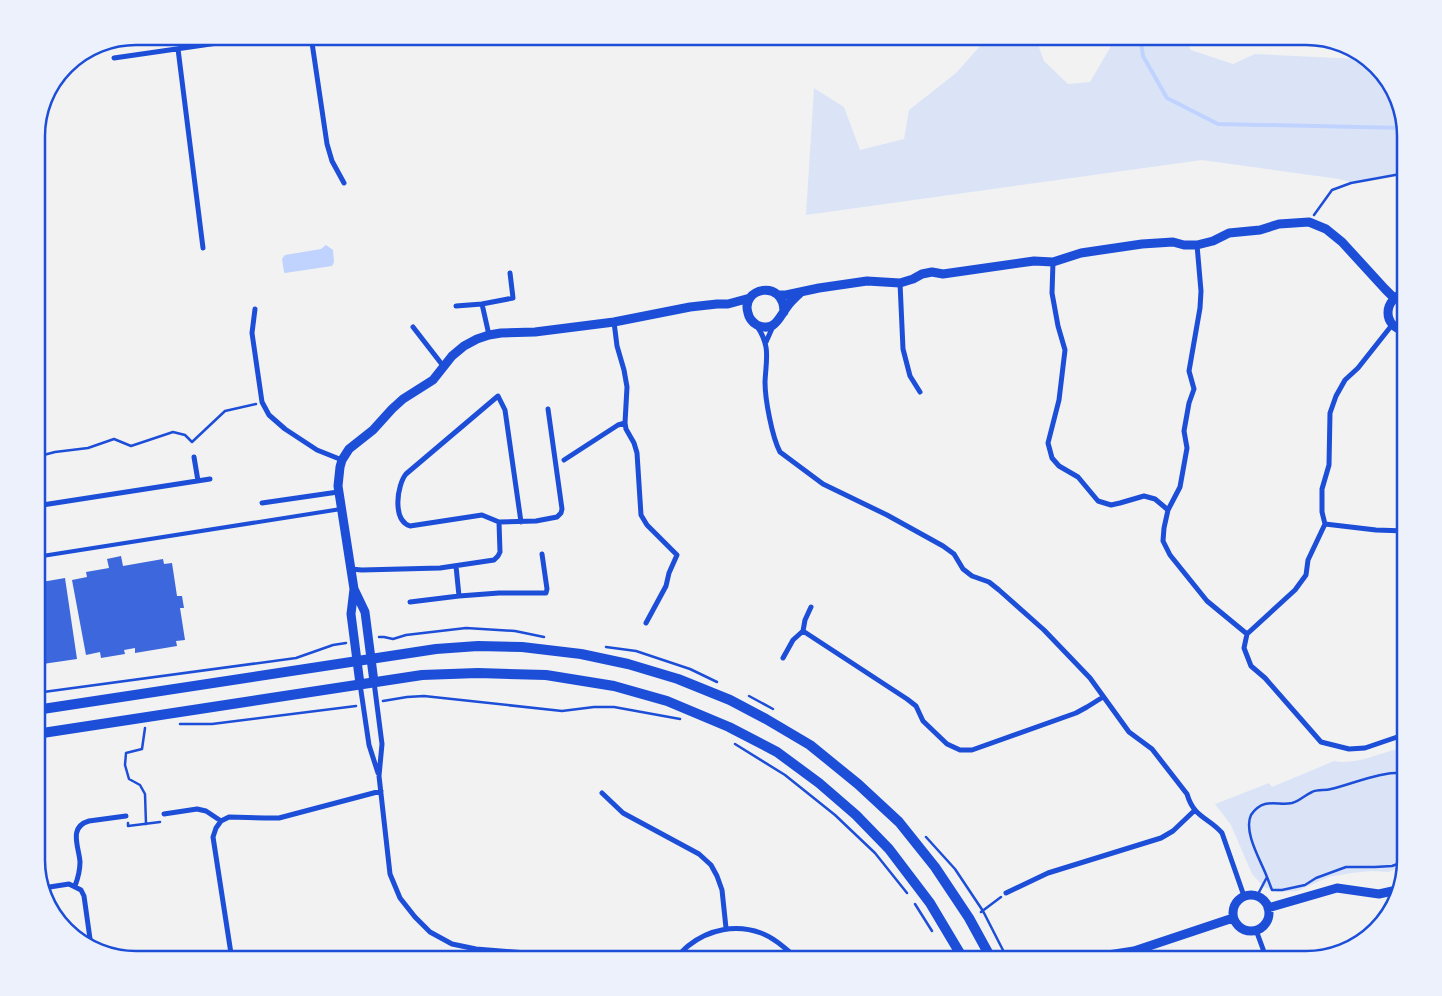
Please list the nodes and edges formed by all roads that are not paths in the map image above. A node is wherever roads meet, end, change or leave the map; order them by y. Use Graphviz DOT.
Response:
graph roads {
  1 [pos="206,45"];
  2 [pos="312,45"];
  3 [pos="178,49"];
  4 [pos="114,58"];
  5 [pos="344,183"];
  6 [pos="1197,246"];
  7 [pos="203,248"];
  8 [pos="1054,262"];
  9 [pos="510,273"];
  10 [pos="900,283"];
  11 [pos="800,293"];
  12 [pos="779,295"];
  13 [pos="1397,296"];
  14 [pos="750,298"];
  15 [pos="1394,298"];
  16 [pos="482,304"];
  17 [pos="728,304"];
  18 [pos="456,306"];
  19 [pos="255,310"];
  20 [pos="784,312"];
  21 [pos="748,315"];
  22 [pos="614,322"];
  23 [pos="756,324"];
  24 [pos="774,324"];
  25 [pos="1392,325"];
  26 [pos="413,327"];
  27 [pos="1397,329"];
  28 [pos="489,335"];
  29 [pos="766,342"];
  30 [pos="444,367"];
  31 [pos="920,392"];
  32 [pos="548,409"];
  33 [pos="625,423"];
  34 [pos="194,457"];
  35 [pos="342,460"];
  36 [pos="564,460"];
  37 [pos="210,479"];
  38 [pos="198,481"];
  39 [pos="338,492"];
  40 [pos="262,503"];
  41 [pos="45,505"];
  42 [pos="341,509"];
  43 [pos="1168,510"];
  44 [pos="498,522"];
  45 [pos="521,522"];
  46 [pos="1325,524"];
  47 [pos="1397,531"];
  48 [pos="542,554"];
  49 [pos="45,556"];
  50 [pos="456,566"];
  51 [pos="350,569"];
  52 [pos="354,589"];
  53 [pos="459,596"];
  54 [pos="410,602"];
  55 [pos="812,607"];
  56 [pos="646,623"];
  57 [pos="803,631"];
  58 [pos="1247,634"];
  59 [pos="371,658"];
  60 [pos="783,658"];
  61 [pos="357,661"];
  62 [pos="374,682"];
  63 [pos="360,684"];
  64 [pos="1102,696"];
  65 [pos="45,709"];
  66 [pos="45,733"];
  67 [pos="1397,737"];
  68 [pos="379,776"];
  69 [pos="381,791"];
  70 [pos="602,794"];
  71 [pos="1195,810"];
  72 [pos="164,814"];
  73 [pos="126,816"];
  74 [pos="221,821"];
  75 [pos="75,886"];
  76 [pos="49,887"];
  77 [pos="1391,891"];
  78 [pos="1006,893"];
  79 [pos="1244,896"];
  80 [pos="1268,908"];
  81 [pos="1233,918"];
  82 [pos="726,928"];
  83 [pos="1256,930"];
  84 [pos="91,939"];
  85 [pos="231,951"];
  86 [pos="501,951"];
  87 [pos="683,951"];
  88 [pos="788,951"];
  89 [pos="959,951"];
  90 [pos="987,951"];
  91 [pos="1134,951"];
  92 [pos="1264,951"];
  1 -- 3 [label="street"];
  2 -- 5 [label="street"];
  3 -- 4 [label="street"];
  3 -- 7 [label="street"];
  6 -- 8 [label="street"];
  6 -- 15 [label="street"];
  6 -- 43 [label="street"];
  8 -- 10 [label="street"];
  8 -- 43 [label="street"];
  9 -- 16 [label="street"];
  10 -- 11 [label="street"];
  10 -- 31 [label="street"];
  11 -- 12 [label="street"];
  11 -- 20 [label="street"];
  12 -- 14 [label="street"];
  12 -- 20 [label="street"];
  13 -- 15 [label="street"];
  14 -- 17 [label="street"];
  14 -- 21 [label="street"];
  15 -- 25 [label="street"];
  16 -- 18 [label="street"];
  16 -- 28 [label="street"];
  17 -- 21 [label="street"];
  17 -- 22 [label="street"];
  19 -- 35 [label="street"];
  20 -- 24 [label="street"];
  21 -- 23 [label="street"];
  22 -- 28 [label="street"];
  22 -- 33 [label="street"];
  23 -- 24 [label="street"];
  23 -- 29 [label="street"];
  24 -- 29 [label="street"];
  25 -- 27 [label="street"];
  25 -- 46 [label="street"];
  26 -- 30 [label="street"];
  28 -- 30 [label="street"];
  29 -- 64 [label="street"];
  30 -- 35 [label="street"];
  32 -- 45 [label="street"];
  33 -- 36 [label="street"];
  33 -- 56 [label="street"];
  34 -- 38 [label="street"];
  35 -- 39 [label="street"];
  37 -- 38 [label="street"];
  38 -- 41 [label="street"];
  39 -- 40 [label="street"];
  39 -- 42 [label="street"];
  42 -- 49 [label="lane"];
  42 -- 51 [label="street"];
  43 -- 58 [label="street"];
  44 -- 45 [label="street"];
  44 -- 45 [label="street"];
  44 -- 50 [label="street"];
  46 -- 47 [label="street"];
  46 -- 58 [label="street"];
  48 -- 53 [label="street"];
  50 -- 51 [label="street"];
  50 -- 53 [label="street"];
  51 -- 52 [label="street"];
  52 -- 59 [label="street"];
  52 -- 61 [label="street"];
  53 -- 54 [label="street"];
  55 -- 57 [label="street"];
  57 -- 60 [label="street"];
  57 -- 64 [label="street"];
  58 -- 67 [label="street"];
  59 -- 61 [label="main road"];
  59 -- 62 [label="street"];
  59 -- 90 [label="main road"];
  61 -- 63 [label="street"];
  61 -- 65 [label="main road"];
  62 -- 63 [label="main road"];
  62 -- 68 [label="street"];
  62 -- 89 [label="main road"];
  63 -- 66 [label="main road"];
  63 -- 68 [label="street"];
  64 -- 71 [label="street"];
  68 -- 69 [label="street"];
  69 -- 74 [label="street"];
  69 -- 86 [label="street"];
  70 -- 82 [label="street"];
  71 -- 78 [label="street"];
  71 -- 79 [label="street"];
  72 -- 74 [label="street"];
  73 -- 75 [label="street"];
  74 -- 85 [label="street"];
  75 -- 76 [label="street"];
  75 -- 84 [label="street"];
  77 -- 80 [label="street"];
  79 -- 80 [label="street"];
  79 -- 81 [label="street"];
  80 -- 83 [label="street"];
  81 -- 83 [label="street"];
  81 -- 91 [label="street"];
  82 -- 87 [label="street"];
  82 -- 88 [label="street"];
  83 -- 92 [label="street"];
}
